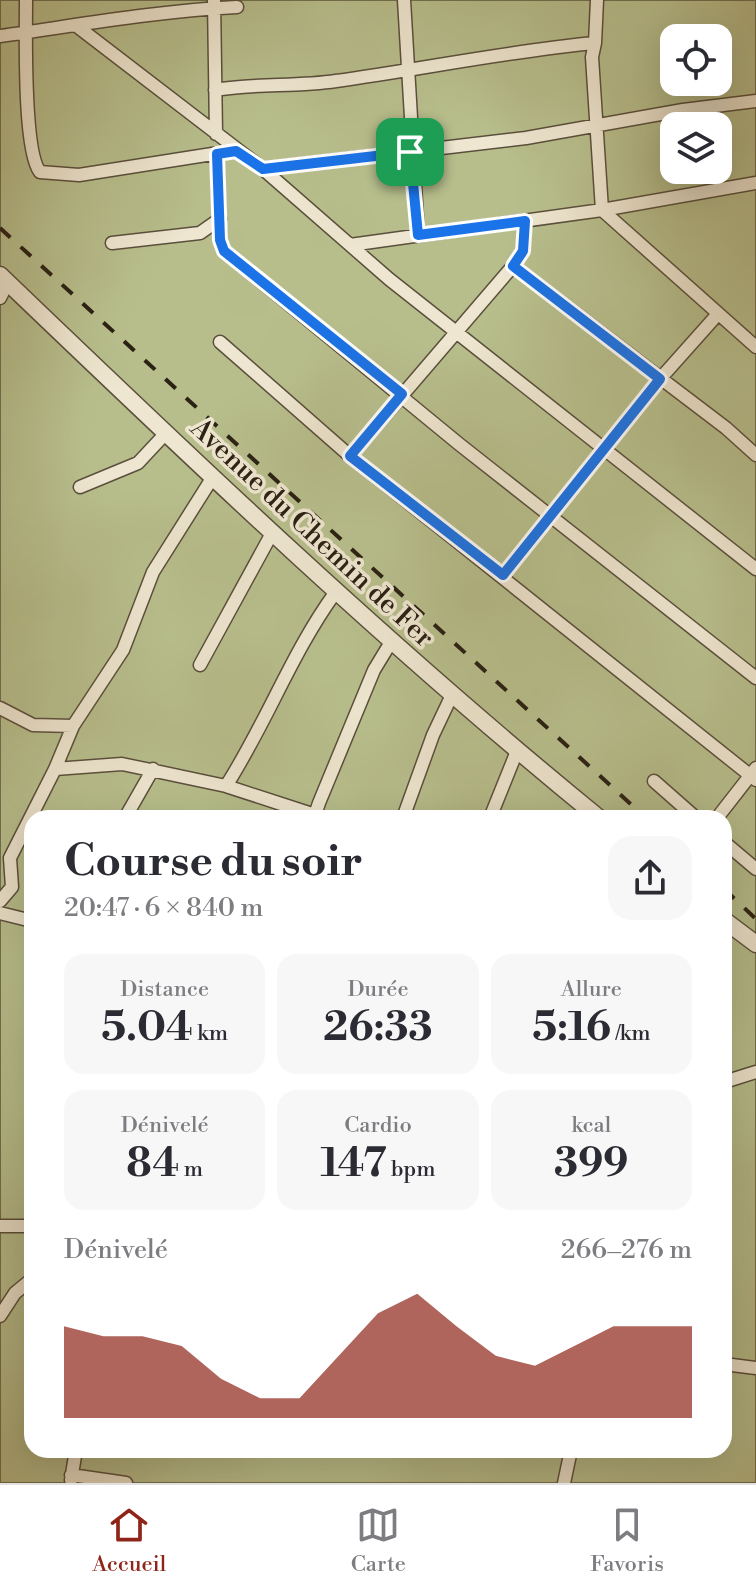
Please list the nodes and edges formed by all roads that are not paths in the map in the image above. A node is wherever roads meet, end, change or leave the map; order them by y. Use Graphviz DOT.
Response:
graph roads {
  1 [pos="26,0"];
  2 [pos="404,0"];
  3 [pos="597,0"];
  4 [pos="214,4"];
  5 [pos="237,7"];
  6 [pos="78,27"];
  7 [pos="27,32"];
  8 [pos="0,36"];
  9 [pos="595,43"];
  10 [pos="406,70"];
  11 [pos="215,90"];
  12 [pos="756,101"];
  13 [pos="595,126"];
  14 [pos="216,134"];
  15 [pos="236,151"];
  16 [pos="410,152"];
  17 [pos="217,154"];
  18 [pos="263,169"];
  19 [pos="756,183"];
  20 [pos="602,210"];
  21 [pos="220,219"];
  22 [pos="525,221"];
  23 [pos="418,235"];
  24 [pos="112,243"];
  25 [pos="350,245"];
  26 [pos="513,266"];
  27 [pos="4,278"];
  28 [pos="0,298"];
  29 [pos="717,315"];
  30 [pos="457,330"];
  31 [pos="220,342"];
  32 [pos="756,347"];
  33 [pos="660,379"];
  34 [pos="402,394"];
  35 [pos="166,433"];
  36 [pos="603,448"];
  37 [pos="756,455"];
  38 [pos="350,456"];
  39 [pos="211,480"];
  40 [pos="80,487"];
  41 [pos="551,515"];
  42 [pos="271,535"];
  43 [pos="756,569"];
  44 [pos="503,575"];
  45 [pos="335,593"];
  46 [pos="391,642"];
  47 [pos="200,665"];
  48 [pos="756,678"];
  49 [pos="451,697"];
  50 [pos="0,708"];
  51 [pos="73,726"];
  52 [pos="517,751"];
  53 [pos="55,769"];
  54 [pos="153,769"];
  55 [pos="754,774"];
  56 [pos="654,781"];
  57 [pos="226,786"];
  58 [pos="34,810"];
  59 [pos="130,810"];
  60 [pos="296,810"];
  61 [pos="320,810"];
  62 [pos="406,810"];
  63 [pos="493,810"];
  64 [pos="589,810"];
  65 [pos="687,810"];
  66 [pos="724,810"];
  67 [pos="24,830"];
  68 [pos="732,849"];
  69 [pos="756,869"];
  70 [pos="0,901"];
  71 [pos="0,913"];
  72 [pos="24,919"];
  73 [pos="732,926"];
  74 [pos="756,944"];
  75 [pos="756,1072"];
  76 [pos="732,1080"];
  77 [pos="0,1226"];
  78 [pos="24,1226"];
  79 [pos="24,1286"];
  80 [pos="0,1316"];
  81 [pos="732,1365"];
  82 [pos="756,1368"];
  83 [pos="75,1458"];
  84 [pos="569,1458"];
  85 [pos="71,1479"];
  86 [pos="126,1483"];
  87 [pos="564,1483"];
  1 -- 7 [label="street"];
  2 -- 10 [label="street"];
  3 -- 9 [label="street"];
  4 -- 5 [label="street"];
  4 -- 6 [label="street"];
  4 -- 11 [label="street"];
  6 -- 7 [label="street"];
  6 -- 14 [label="street"];
  7 -- 8 [label="street"];
  7 -- 17 [label="street"];
  9 -- 10 [label="street"];
  9 -- 13 [label="street"];
  10 -- 11 [label="street"];
  10 -- 16 [label="street"];
  11 -- 14 [label="street"];
  12 -- 13 [label="street"];
  13 -- 16 [label="street"];
  13 -- 20 [label="street"];
  14 -- 15 [label="street"];
  15 -- 17 [label="street"];
  15 -- 18 [label="street"];
  16 -- 18 [label="street"];
  16 -- 23 [label="street"];
  17 -- 21 [label="street"];
  18 -- 25 [label="street"];
  19 -- 20 [label="street"];
  20 -- 22 [label="street"];
  20 -- 29 [label="street"];
  21 -- 24 [label="street"];
  21 -- 34 [label="street"];
  22 -- 23 [label="street"];
  22 -- 26 [label="street"];
  23 -- 25 [label="street"];
  25 -- 30 [label="street"];
  26 -- 30 [label="street"];
  26 -- 33 [label="street"];
  27 -- 28 [label="street"];
  27 -- 35 [label="street, Avenue du Chemin de Fer"];
  29 -- 32 [label="street"];
  29 -- 33 [label="street"];
  30 -- 34 [label="street"];
  30 -- 36 [label="street"];
  31 -- 38 [label="street"];
  33 -- 36 [label="street"];
  33 -- 37 [label="street"];
  34 -- 38 [label="street"];
  34 -- 41 [label="street"];
  35 -- 39 [label="street, Avenue du Chemin de Fer"];
  35 -- 40 [label="street"];
  36 -- 41 [label="street"];
  36 -- 43 [label="street"];
  38 -- 44 [label="street"];
  39 -- 42 [label="street, Avenue du Chemin de Fer"];
  39 -- 51 [label="street"];
  41 -- 44 [label="street"];
  41 -- 48 [label="street"];
  42 -- 45 [label="street, Avenue du Chemin de Fer"];
  42 -- 47 [label="street"];
  44 -- 55 [label="street"];
  45 -- 46 [label="street, Avenue du Chemin de Fer"];
  45 -- 57 [label="street"];
  46 -- 49 [label="street, Avenue du Chemin de Fer"];
  46 -- 61 [label="street"];
  49 -- 52 [label="street, Avenue du Chemin de Fer"];
  49 -- 62 [label="street"];
  50 -- 51 [label="street"];
  51 -- 53 [label="street"];
  52 -- 63 [label="street"];
  52 -- 64 [label="street, Avenue du Chemin de Fer"];
  53 -- 54 [label="street"];
  53 -- 58 [label="street"];
  54 -- 57 [label="street"];
  54 -- 59 [label="street"];
  55 -- 66 [label="street"];
  56 -- 65 [label="street"];
  57 -- 60 [label="street"];
  67 -- 70 [label="street"];
  68 -- 69 [label="street"];
  71 -- 72 [label="street"];
  73 -- 74 [label="street"];
  75 -- 76 [label="street"];
  77 -- 78 [label="street"];
  79 -- 80 [label="street"];
  81 -- 82 [label="street"];
  83 -- 85 [label="street"];
  84 -- 87 [label="street"];
  85 -- 86 [label="street"];
}
